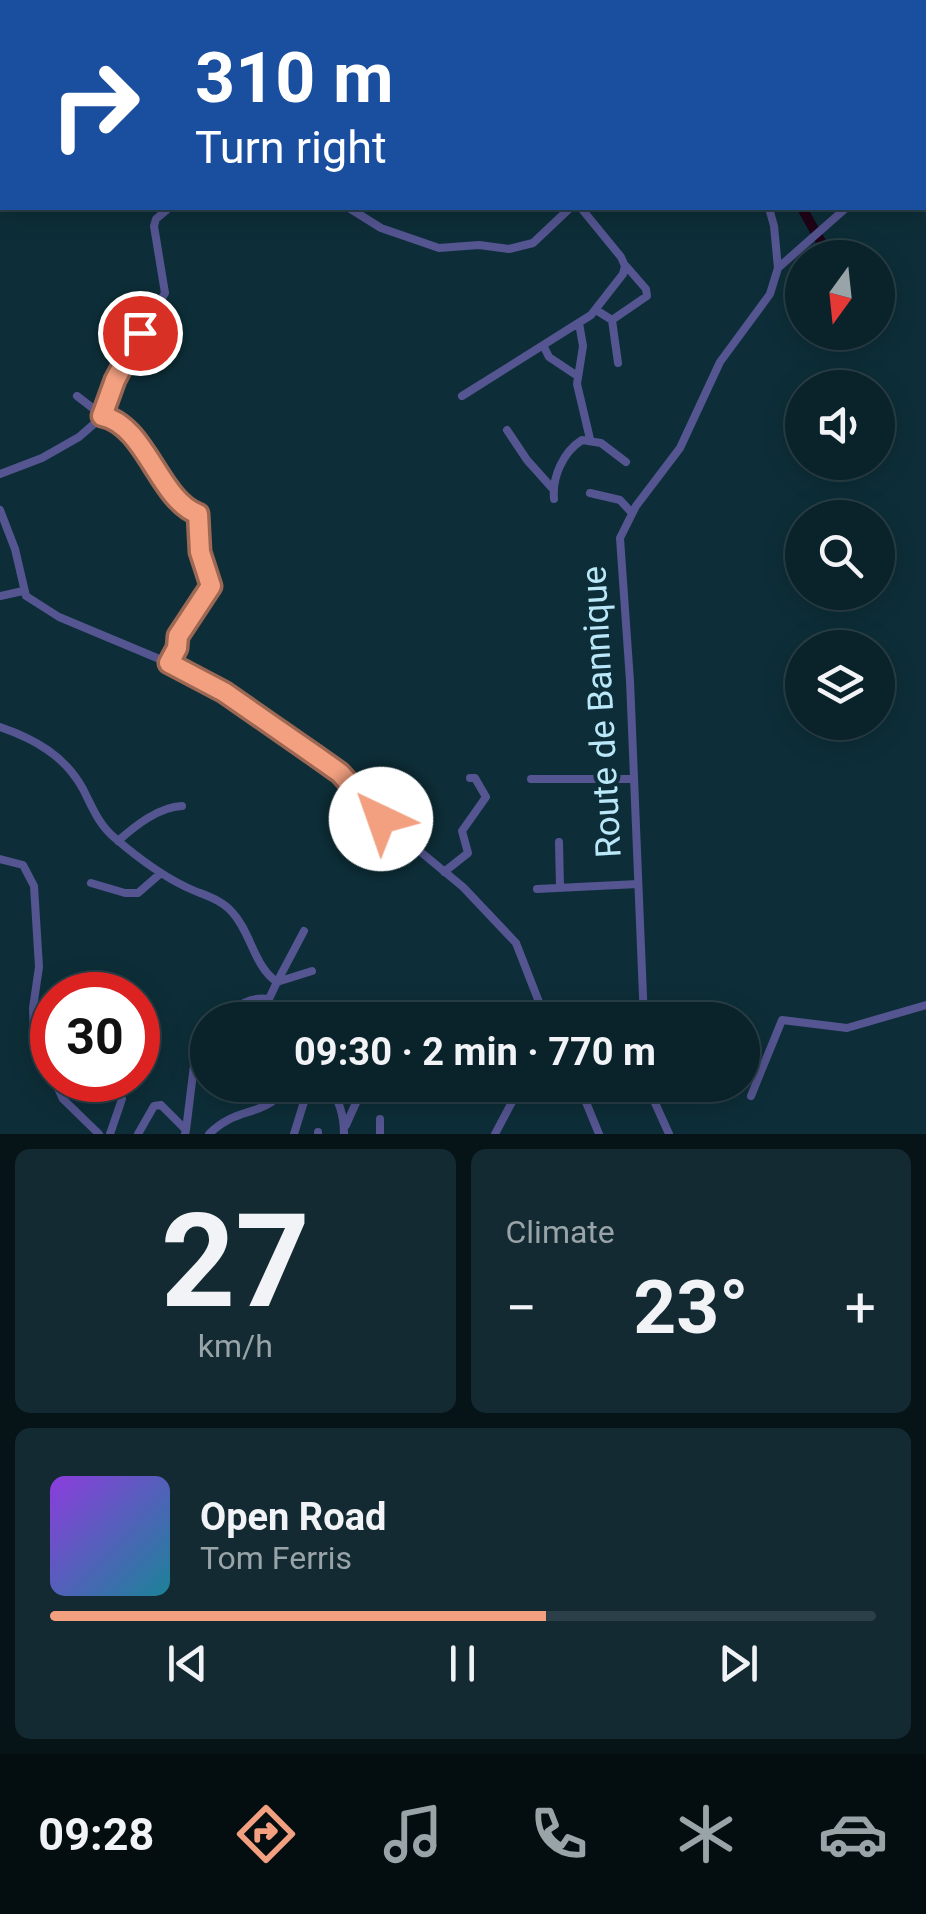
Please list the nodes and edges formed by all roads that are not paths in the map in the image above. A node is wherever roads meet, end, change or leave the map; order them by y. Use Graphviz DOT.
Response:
graph roads {
  1 [pos="167,210"];
  2 [pos="352,210"];
  3 [pos="568,210"];
  4 [pos="583,210"];
  5 [pos="769,210"];
  6 [pos="844,210"];
  7 [pos="625,266"];
  8 [pos="778,268"];
  9 [pos="596,310"];
  10 [pos="612,320"];
  11 [pos="578,324"];
  12 [pos="544,346"];
  13 [pos="618,362"];
  14 [pos="576,375"];
  15 [pos="77,396"];
  16 [pos="462,396"];
  17 [pos="102,416"];
  18 [pos="507,430"];
  19 [pos="590,439"];
  20 [pos="626,462"];
  21 [pos="0,474"];
  22 [pos="553,489"];
  23 [pos="592,493"];
  24 [pos="554,499"];
  25 [pos="0,510"];
  26 [pos="632,513"];
  27 [pos="22,591"];
  28 [pos="0,596"];
  29 [pos="169,663"];
  30 [pos="0,726"];
  31 [pos="470,778"];
  32 [pos="531,778"];
  33 [pos="632,779"];
  34 [pos="182,806"];
  35 [pos="118,841"];
  36 [pos="559,842"];
  37 [pos="0,859"];
  38 [pos="444,872"];
  39 [pos="161,873"];
  40 [pos="90,883"];
  41 [pos="638,884"];
  42 [pos="560,887"];
  43 [pos="537,889"];
  44 [pos="304,930"];
  45 [pos="312,971"];
  46 [pos="277,982"];
  47 [pos="269,998"];
  48 [pos="242,1002"];
  49 [pos="267,1002"];
  50 [pos="540,1002"];
  51 [pos="643,1002"];
  52 [pos="926,1005"];
  53 [pos="760,1074"];
  54 [pos="190,1087"];
  55 [pos="121,1102"];
  56 [pos="275,1102"];
  57 [pos="304,1102"];
  58 [pos="338,1102"];
  59 [pos="357,1102"];
  60 [pos="512,1102"];
  61 [pos="586,1102"];
  62 [pos="656,1102"];
  63 [pos="380,1118"];
  64 [pos="344,1131"];
  65 [pos="186,1132"];
  66 [pos="670,1133"];
  67 [pos="99,1134"];
  68 [pos="110,1134"];
  69 [pos="138,1134"];
  70 [pos="209,1134"];
  71 [pos="294,1134"];
  72 [pos="380,1134"];
  73 [pos="495,1134"];
  74 [pos="600,1134"];
  1 -- 17 [label="street"];
  2 -- 3 [label="street"];
  4 -- 7 [label="street"];
  5 -- 8 [label="street"];
  6 -- 8 [label="street"];
  7 -- 9 [label="street"];
  7 -- 10 [label="street"];
  8 -- 26 [label="street, Route de Bannique"];
  9 -- 10 [label="street"];
  9 -- 11 [label="street"];
  10 -- 13 [label="street"];
  11 -- 12 [label="street"];
  11 -- 14 [label="street"];
  12 -- 14 [label="street"];
  12 -- 16 [label="street"];
  14 -- 19 [label="street"];
  15 -- 17 [label="street"];
  17 -- 21 [label="street"];
  17 -- 29 [label="street"];
  18 -- 22 [label="street"];
  19 -- 20 [label="street"];
  19 -- 22 [label="street"];
  22 -- 24 [label="street"];
  23 -- 26 [label="street"];
  25 -- 27 [label="street"];
  26 -- 33 [label="street, Route de Bannique"];
  27 -- 28 [label="street"];
  27 -- 29 [label="street"];
  29 -- 38 [label="street"];
  30 -- 35 [label="street"];
  31 -- 38 [label="street"];
  32 -- 33 [label="street"];
  33 -- 41 [label="street, Route de Bannique"];
  34 -- 35 [label="street"];
  35 -- 39 [label="street"];
  36 -- 42 [label="street"];
  37 -- 67 [label="street"];
  38 -- 50 [label="street"];
  39 -- 40 [label="street"];
  39 -- 46 [label="street"];
  41 -- 42 [label="street"];
  41 -- 51 [label="street, Route de Bannique"];
  42 -- 43 [label="street"];
  44 -- 46 [label="street"];
  45 -- 46 [label="street"];
  46 -- 47 [label="street"];
  47 -- 48 [label="street"];
  47 -- 49 [label="street"];
  52 -- 53 [label="street"];
  54 -- 65 [label="street"];
  55 -- 68 [label="street"];
  56 -- 70 [label="street"];
  57 -- 71 [label="street"];
  58 -- 64 [label="street"];
  59 -- 64 [label="street"];
  60 -- 73 [label="street"];
  61 -- 74 [label="street"];
  62 -- 66 [label="street"];
  63 -- 72 [label="street"];
  65 -- 69 [label="street"];
}
